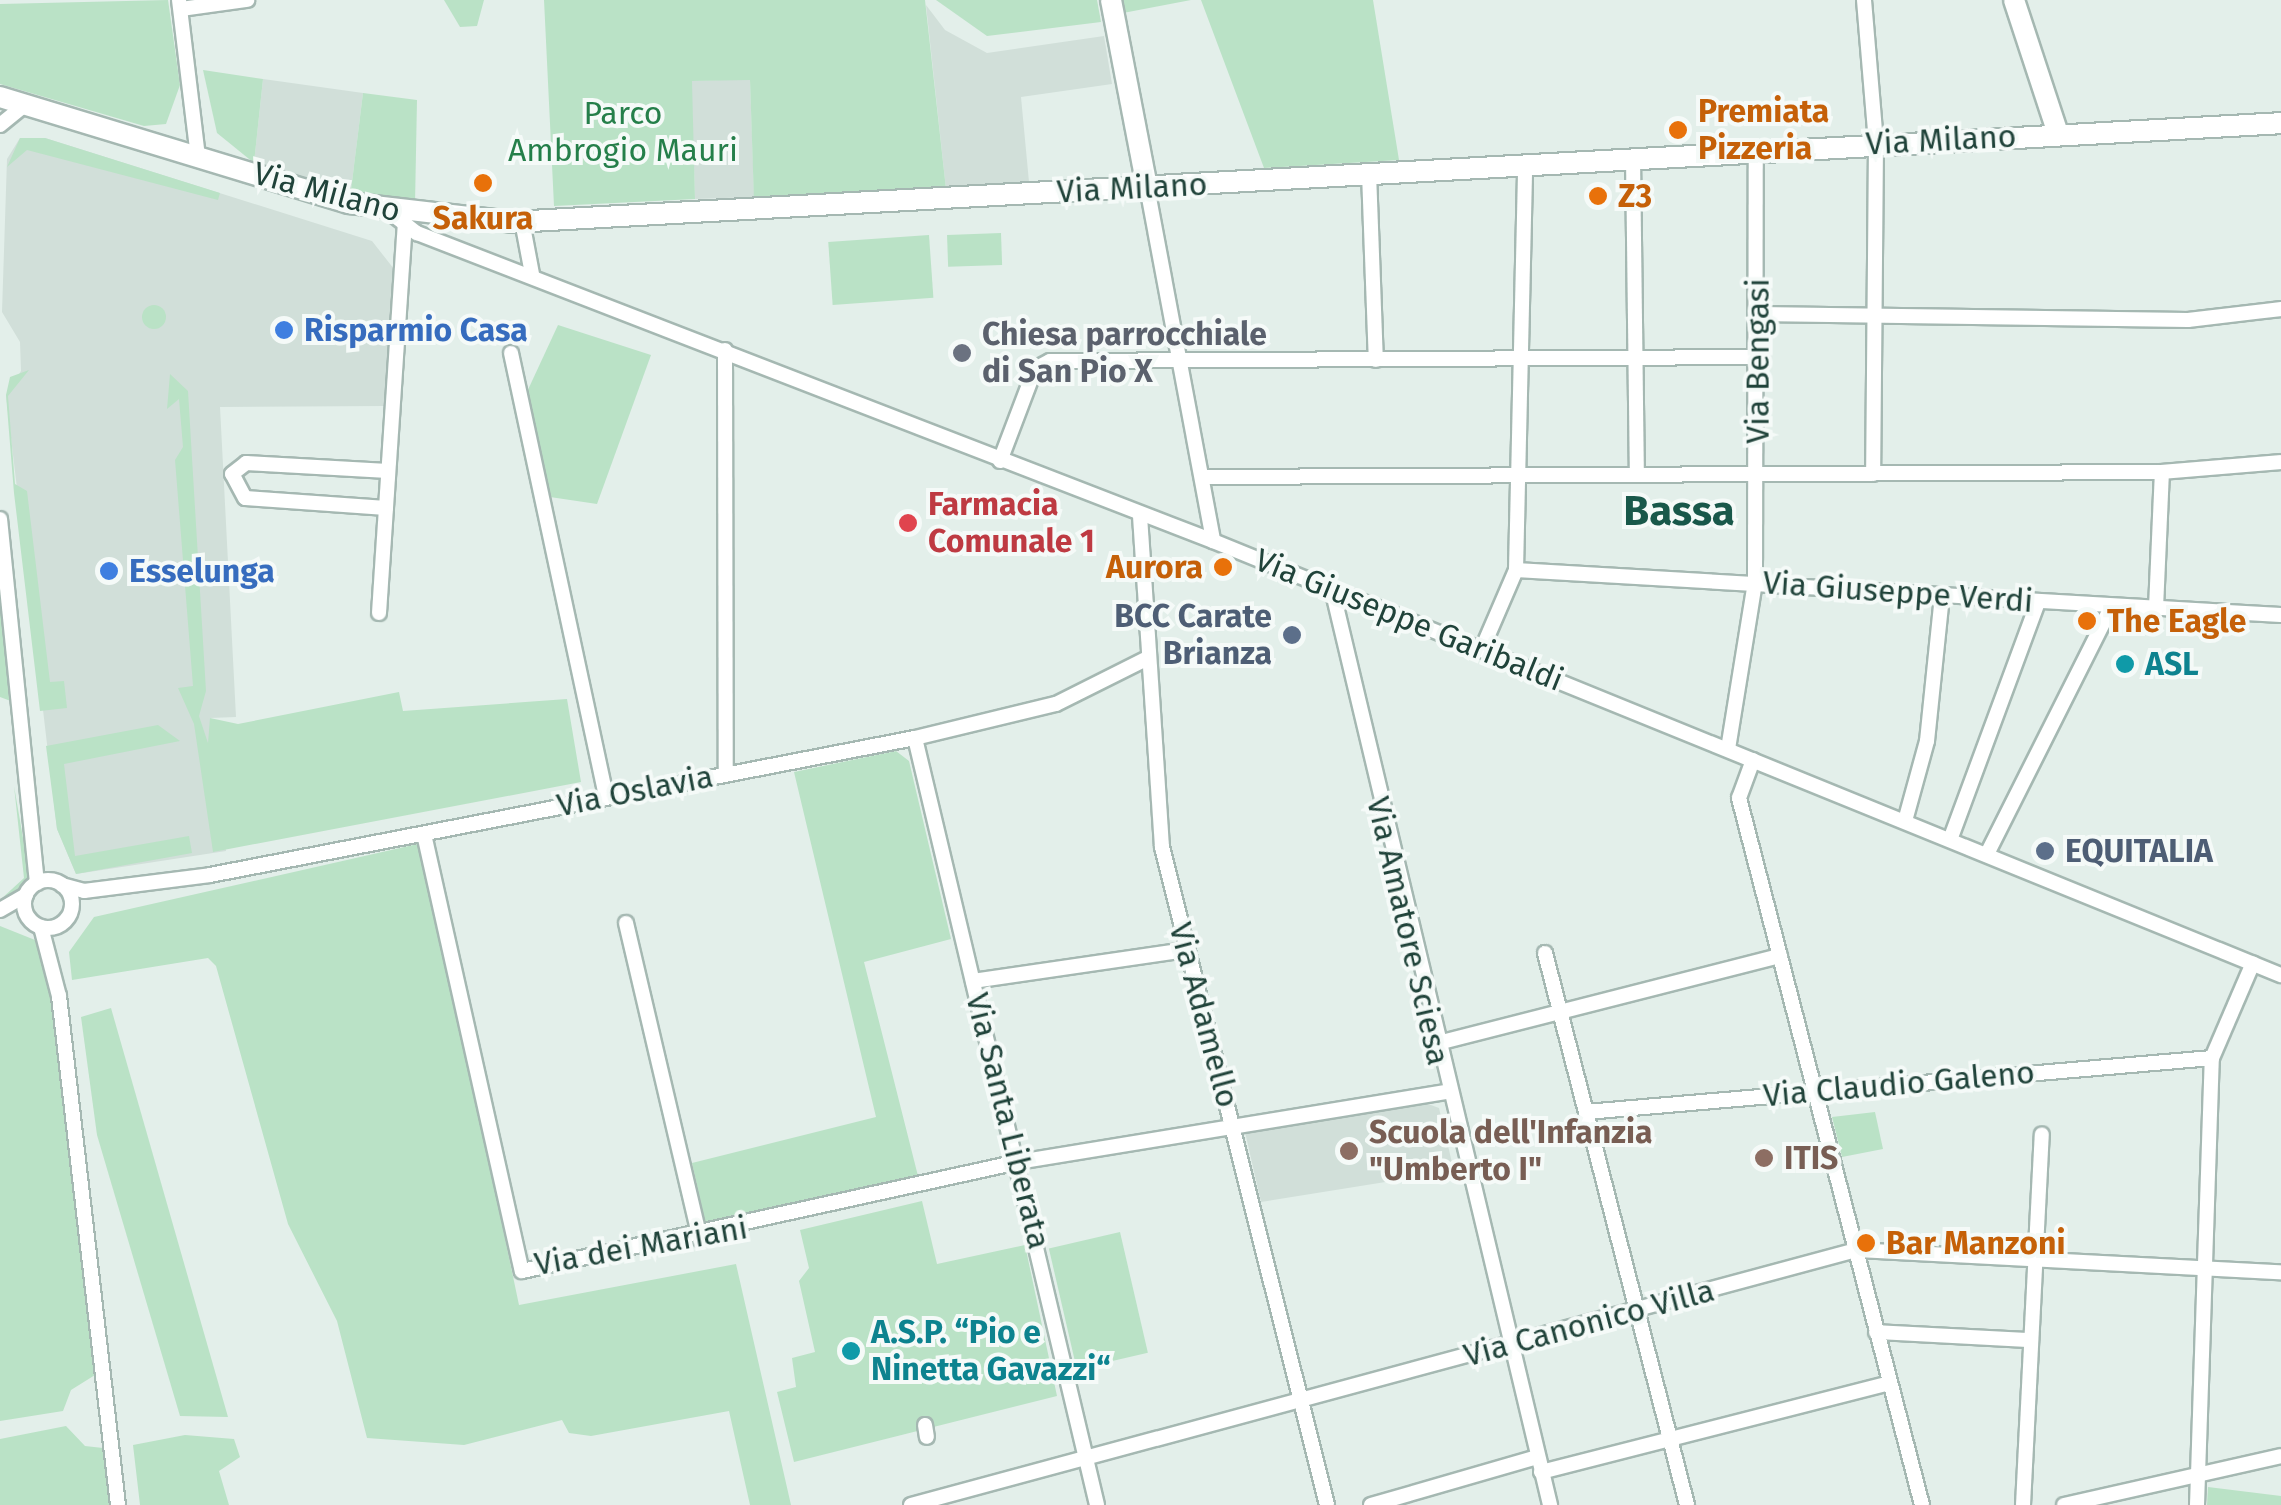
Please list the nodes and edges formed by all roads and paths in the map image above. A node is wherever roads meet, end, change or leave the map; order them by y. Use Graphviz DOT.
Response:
graph roads {
  1 [pos="247,0"];
  2 [pos="1110,0"];
  3 [pos="1864,0"];
  4 [pos="2014,0"];
  5 [pos="180,5"];
  6 [pos="0,96"];
  7 [pos="26,105"];
  8 [pos="2281,123"];
  9 [pos="0,125"];
  10 [pos="2058,134"];
  11 [pos="1876,144"];
  12 [pos="1756,150"];
  13 [pos="198,156"];
  14 [pos="1633,157"];
  15 [pos="1525,163"];
  16 [pos="1369,173"];
  17 [pos="1146,187"];
  18 [pos="398,218"];
  19 [pos="522,221"];
  20 [pos="533,274"];
  21 [pos="2281,309"];
  22 [pos="1758,314"];
  23 [pos="1875,316"];
  24 [pos="725,350"];
  25 [pos="511,353"];
  26 [pos="1520,356"];
  27 [pos="1758,357"];
  28 [pos="1636,359"];
  29 [pos="1184,360"];
  30 [pos="1376,360"];
  31 [pos="1000,460"];
  32 [pos="2281,462"];
  33 [pos="388,471"];
  34 [pos="2162,472"];
  35 [pos="1517,474"];
  36 [pos="1637,474"];
  37 [pos="1874,474"];
  38 [pos="1205,477"];
  39 [pos="1759,477"];
  40 [pos="386,508"];
  41 [pos="1140,516"];
  42 [pos="0,519"];
  43 [pos="1213,542"];
  44 [pos="1516,570"];
  45 [pos="1755,582"];
  46 [pos="1332,590"];
  47 [pos="1942,595"];
  48 [pos="2038,602"];
  49 [pos="2111,606"];
  50 [pos="2156,608"];
  51 [pos="379,613"];
  52 [pos="2281,615"];
  53 [pos="1482,649"];
  54 [pos="1148,658"];
  55 [pos="915,738"];
  56 [pos="1728,750"];
  57 [pos="1753,760"];
  58 [pos="726,774"];
  59 [pos="606,796"];
  60 [pos="35,814"];
  61 [pos="1905,821"];
  62 [pos="424,834"];
  63 [pos="1950,840"];
  64 [pos="1987,854"];
  65 [pos="37,883"];
  66 [pos="59,883"];
  67 [pos="111,889"];
  68 [pos="26,896"];
  69 [pos="0,911"];
  70 [pos="71,913"];
  71 [pos="28,917"];
  72 [pos="626,922"];
  73 [pos="60,926"];
  74 [pos="41,927"];
  75 [pos="1186,950"];
  76 [pos="1546,953"];
  77 [pos="1780,956"];
  78 [pos="2253,964"];
  79 [pos="55,968"];
  80 [pos="2281,975"];
  81 [pos="974,982"];
  82 [pos="1560,1012"];
  83 [pos="1434,1044"];
  84 [pos="2212,1058"];
  85 [pos="1815,1090"];
  86 [pos="1446,1092"];
  87 [pos="1586,1112"];
  88 [pos="1233,1125"];
  89 [pos="2042,1134"];
  90 [pos="1018,1162"];
  91 [pos="700,1238"];
  92 [pos="1856,1250"];
  93 [pos="2034,1259"];
  94 [pos="2207,1267"];
  95 [pos="2281,1272"];
  96 [pos="1637,1312"];
  97 [pos="1876,1332"];
  98 [pos="2030,1340"];
  99 [pos="1508,1344"];
  100 [pos="1890,1383"];
  101 [pos="1302,1400"];
  102 [pos="1670,1439"];
  103 [pos="2281,1456"];
  104 [pos="1087,1460"];
  105 [pos="1539,1465"];
  106 [pos="2198,1478"];
  107 [pos="118,1505"];
  108 [pos="911,1505"];
  109 [pos="1097,1505"];
  110 [pos="1327,1505"];
  111 [pos="1371,1505"];
  112 [pos="1550,1505"];
  113 [pos="1686,1505"];
  114 [pos="1922,1505"];
  115 [pos="2024,1505"];
  116 [pos="2064,1505"];
  117 [pos="2197,1505"];
  1 -- 5 [label="street"];
  2 -- 17 [label="main road"];
  3 -- 11 [label="street"];
  4 -- 10 [label="main road"];
  5 -- 13 [label="street"];
  6 -- 7 [label="main road, Via Milano"];
  7 -- 9 [label="street"];
  7 -- 13 [label="main road, Via Milano"];
  8 -- 10 [label="main road, Via Milano"];
  10 -- 11 [label="main road, Via Milano"];
  11 -- 12 [label="main road, Via Milano"];
  11 -- 23 [label="street"];
  12 -- 14 [label="main road, Via Milano"];
  12 -- 22 [label="street, Via Bengasi"];
  13 -- 18 [label="main road, Via Milano"];
  14 -- 15 [label="main road, Via Milano"];
  14 -- 28 [label="street"];
  15 -- 16 [label="main road, Via Milano"];
  15 -- 26 [label="street"];
  16 -- 17 [label="main road, Via Milano"];
  16 -- 30 [label="street"];
  17 -- 19 [label="main road, Via Milano"];
  17 -- 29 [label="street"];
  18 -- 19 [label="main road, Via Milano"];
  18 -- 20 [label="street, Via Giuseppe Garibaldi"];
  18 -- 33 [label="street"];
  19 -- 20 [label="street"];
  20 -- 24 [label="street, Via Giuseppe Garibaldi"];
  21 -- 23 [label="street"];
  22 -- 23 [label="street"];
  22 -- 27 [label="street, Via Bengasi"];
  23 -- 37 [label="street"];
  24 -- 31 [label="street, Via Giuseppe Garibaldi"];
  24 -- 58 [label="street"];
  25 -- 59 [label="street"];
  26 -- 28 [label="street"];
  26 -- 30 [label="street"];
  26 -- 35 [label="street"];
  27 -- 28 [label="street"];
  27 -- 39 [label="street, Via Bengasi"];
  28 -- 36 [label="street"];
  29 -- 30 [label="street"];
  29 -- 31 [label="street"];
  29 -- 38 [label="street"];
  31 -- 41 [label="street, Via Giuseppe Garibaldi"];
  32 -- 34 [label="street"];
  33 -- 40 [label="street"];
  33 -- 40 [label="street"];
  34 -- 37 [label="street"];
  34 -- 50 [label="street"];
  35 -- 36 [label="street"];
  35 -- 38 [label="street"];
  35 -- 44 [label="street"];
  36 -- 39 [label="street"];
  37 -- 39 [label="street"];
  38 -- 43 [label="street"];
  39 -- 45 [label="street, Via Bengasi"];
  40 -- 51 [label="street"];
  41 -- 43 [label="street, Via Giuseppe Garibaldi"];
  41 -- 54 [label="street, Via Adamello"];
  42 -- 60 [label="street"];
  43 -- 46 [label="street, Via Giuseppe Garibaldi"];
  44 -- 45 [label="street, Via Giuseppe Verdi"];
  44 -- 53 [label="street"];
  45 -- 47 [label="street, Via Giuseppe Verdi"];
  45 -- 56 [label="street, Via Bengasi"];
  46 -- 53 [label="street, Via Giuseppe Garibaldi"];
  46 -- 83 [label="street, Via Amatore Sciesa"];
  47 -- 48 [label="street, Via Giuseppe Verdi"];
  47 -- 61 [label="street"];
  48 -- 49 [label="street, Via Giuseppe Verdi"];
  48 -- 63 [label="street"];
  49 -- 50 [label="street, Via Giuseppe Verdi"];
  49 -- 64 [label="street"];
  50 -- 52 [label="street, Via Giuseppe Verdi"];
  53 -- 56 [label="street, Via Giuseppe Garibaldi"];
  54 -- 55 [label="street, Via Oslavia"];
  54 -- 75 [label="street, Via Adamello"];
  55 -- 58 [label="street, Via Oslavia"];
  55 -- 81 [label="street, Via Santa Liberata"];
  56 -- 57 [label="street, Via Giuseppe Garibaldi"];
  57 -- 61 [label="street, Via Giuseppe Garibaldi"];
  57 -- 77 [label="street"];
  58 -- 59 [label="street, Via Oslavia"];
  59 -- 62 [label="street, Via Oslavia"];
  60 -- 65 [label="street"];
  60 -- 66 [label="street"];
  61 -- 63 [label="street, Via Giuseppe Garibaldi"];
  62 -- 67 [label="street, Via Oslavia"];
  62 -- 91 [label="street, Via dei Mariani"];
  63 -- 64 [label="street, Via Giuseppe Garibaldi"];
  64 -- 78 [label="street, Via Giuseppe Garibaldi"];
  65 -- 66 [label="street"];
  65 -- 68 [label="street"];
  66 -- 67 [label="street, Via Oslavia"];
  66 -- 70 [label="street"];
  67 -- 70 [label="street, Via Oslavia"];
  68 -- 69 [label="street"];
  68 -- 71 [label="street"];
  69 -- 71 [label="street"];
  70 -- 73 [label="street"];
  71 -- 74 [label="street"];
  72 -- 91 [label="street"];
  73 -- 74 [label="street"];
  73 -- 79 [label="street"];
  74 -- 79 [label="street"];
  75 -- 81 [label="street"];
  75 -- 88 [label="street, Via Adamello"];
  76 -- 82 [label="street"];
  77 -- 82 [label="street"];
  77 -- 85 [label="street"];
  78 -- 80 [label="street, Via Giuseppe Garibaldi"];
  78 -- 84 [label="street"];
  79 -- 107 [label="street"];
  81 -- 90 [label="street, Via Santa Liberata"];
  82 -- 83 [label="street"];
  82 -- 87 [label="street"];
  83 -- 86 [label="street, Via Amatore Sciesa"];
  84 -- 85 [label="street, Via Claudio Galeno"];
  84 -- 94 [label="street"];
  85 -- 87 [label="street, Via Claudio Galeno"];
  85 -- 92 [label="street"];
  86 -- 88 [label="street, Via dei Mariani"];
  86 -- 99 [label="street, Via Amatore Sciesa"];
  87 -- 96 [label="street"];
  88 -- 90 [label="street, Via dei Mariani"];
  88 -- 101 [label="street, Via Adamello"];
  89 -- 93 [label="street"];
  90 -- 91 [label="street, Via dei Mariani"];
  90 -- 104 [label="street, Via Santa Liberata"];
  92 -- 93 [label="street, Via Canonico Villa"];
  92 -- 96 [label="street, Via Canonico Villa"];
  92 -- 97 [label="street"];
  93 -- 94 [label="street, Via Canonico Villa"];
  93 -- 98 [label="street"];
  94 -- 95 [label="street, Via Canonico Villa"];
  94 -- 106 [label="street"];
  96 -- 99 [label="street, Via Canonico Villa"];
  96 -- 102 [label="street"];
  97 -- 98 [label="street"];
  97 -- 100 [label="street"];
  98 -- 115 [label="street"];
  99 -- 101 [label="street, Via Canonico Villa"];
  99 -- 105 [label="street, Via Amatore Sciesa"];
  100 -- 102 [label="street"];
  100 -- 114 [label="street"];
  101 -- 104 [label="street, Via Canonico Villa"];
  101 -- 110 [label="street, Via Adamello"];
  102 -- 105 [label="street"];
  102 -- 113 [label="street"];
  103 -- 106 [label="street"];
  104 -- 108 [label="street, Via Canonico Villa"];
  104 -- 109 [label="street, Via Santa Liberata"];
  105 -- 111 [label="street"];
  105 -- 112 [label="street, Via Amatore Sciesa"];
  106 -- 116 [label="street"];
  106 -- 117 [label="street"];
}
